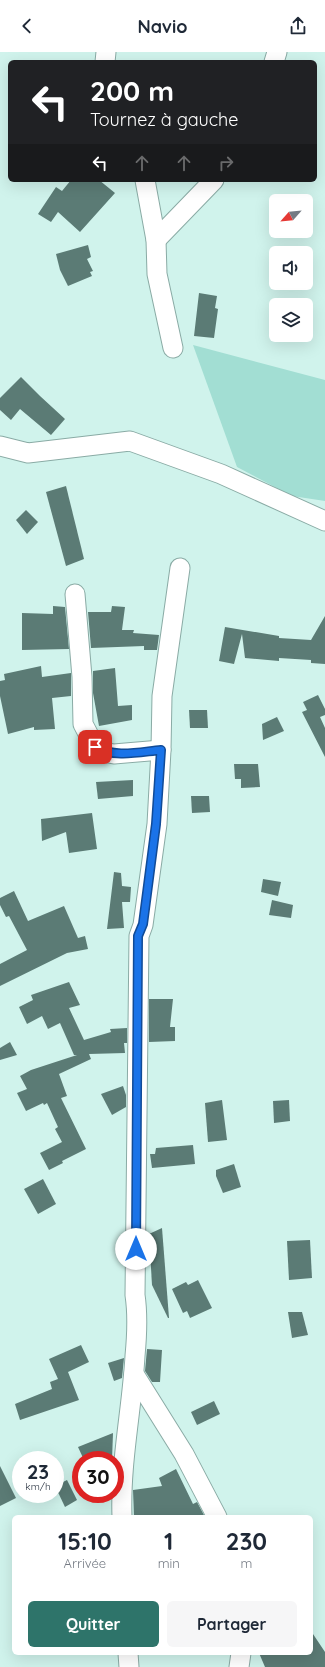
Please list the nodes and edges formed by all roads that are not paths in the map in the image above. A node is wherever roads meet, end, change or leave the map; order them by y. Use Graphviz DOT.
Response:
graph roads {
  1 [pos="145,182"];
  2 [pos="212,182"];
  3 [pos="156,240"];
  4 [pos="173,348"];
  5 [pos="0,446"];
  6 [pos="325,522"];
  7 [pos="180,568"];
  8 [pos="75,594"];
  9 [pos="161,750"];
  10 [pos="134,1374"];
  11 [pos="122,1515"];
  12 [pos="216,1515"];
  13 [pos="128,1655"];
  14 [pos="241,1655"];
  15 [pos="129,1667"];
  16 [pos="239,1667"];
  1 -- 3 [label="street"];
  2 -- 3 [label="street"];
  3 -- 4 [label="street"];
  5 -- 6 [label="street"];
  7 -- 9 [label="street"];
  8 -- 9 [label="street"];
  9 -- 10 [label="street"];
  10 -- 11 [label="street"];
  10 -- 12 [label="street"];
  13 -- 15 [label="street"];
  14 -- 16 [label="street"];
}
